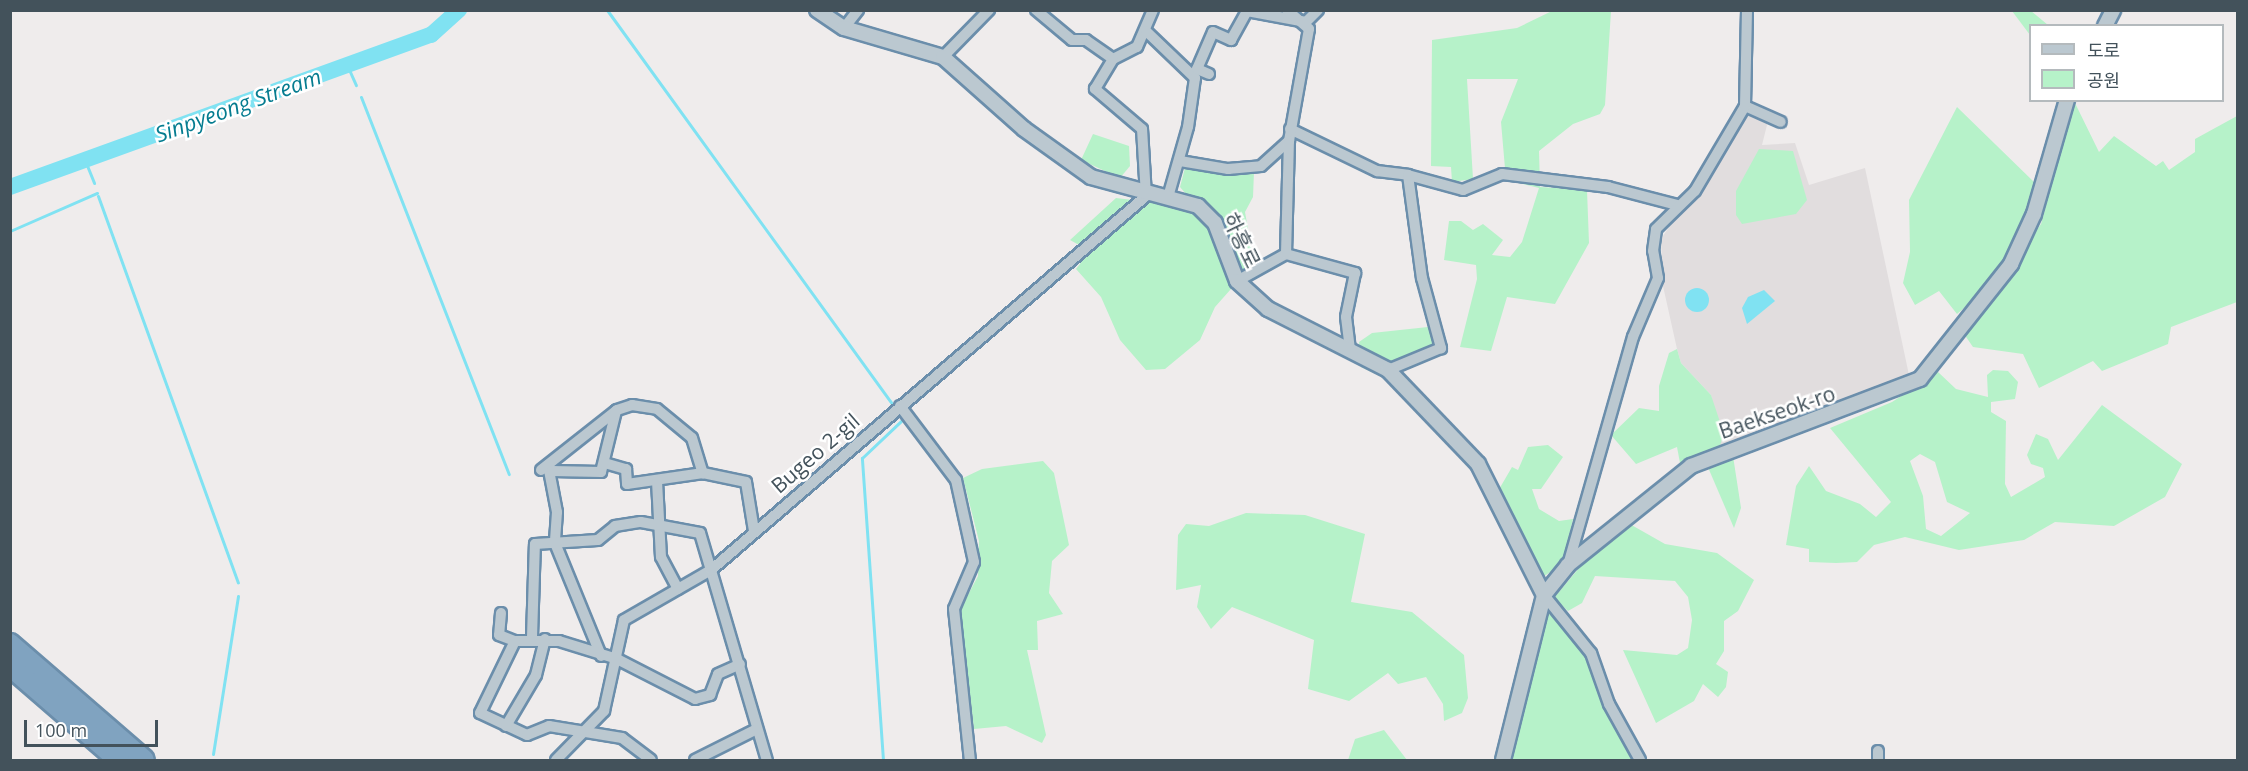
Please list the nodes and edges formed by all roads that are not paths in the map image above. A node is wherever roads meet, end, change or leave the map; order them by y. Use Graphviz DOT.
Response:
graph roads {
  1 [pos="817,10"];
  2 [pos="858,10"];
  3 [pos="989,10"];
  4 [pos="1036,10"];
  5 [pos="1153,10"];
  6 [pos="1287,10"];
  7 [pos="1318,10"];
  8 [pos="1747,10"];
  9 [pos="2113,10"];
  10 [pos="1306,22"];
  11 [pos="2106,24"];
  12 [pos="844,28"];
  13 [pos="1146,31"];
  14 [pos="943,57"];
  15 [pos="1113,59"];
  16 [pos="1209,74"];
  17 [pos="2066,102"];
  18 [pos="1745,106"];
  19 [pos="1781,122"];
  20 [pos="1290,129"];
  21 [pos="1289,141"];
  22 [pos="1180,161"];
  23 [pos="1408,175"];
  24 [pos="1146,196"];
  25 [pos="1168,197"];
  26 [pos="1677,205"];
  27 [pos="1286,254"];
  28 [pos="1237,281"];
  29 [pos="1350,349"];
  30 [pos="1388,370"];
  31 [pos="900,406"];
  32 [pos="616,410"];
  33 [pos="608,464"];
  34 [pos="547,469"];
  35 [pos="703,473"];
  36 [pos="657,481"];
  37 [pos="661,524"];
  38 [pos="754,531"];
  39 [pos="555,543"];
  40 [pos="1568,565"];
  41 [pos="711,570"];
  42 [pos="678,588"];
  43 [pos="1544,595"];
  44 [pos="501,613"];
  45 [pos="532,637"];
  46 [pos="545,639"];
  47 [pos="515,641"];
  48 [pos="10,644"];
  49 [pos="601,656"];
  50 [pos="617,659"];
  51 [pos="740,664"];
  52 [pos="10,666"];
  53 [pos="506,726"];
  54 [pos="755,730"];
  55 [pos="583,733"];
  56 [pos="119,760"];
  57 [pos="144,760"];
  58 [pos="556,760"];
  59 [pos="651,760"];
  60 [pos="695,760"];
  61 [pos="767,760"];
  62 [pos="970,760"];
  63 [pos="1503,760"];
  64 [pos="1640,760"];
  1 -- 12 [label="street, 하흥로"];
  2 -- 12 [label="street"];
  3 -- 14 [label="street"];
  4 -- 15 [label="street"];
  5 -- 13 [label="street"];
  6 -- 10 [label="street"];
  7 -- 10 [label="street"];
  8 -- 18 [label="street"];
  9 -- 11 [label="street"];
  10 -- 16 [label="street"];
  10 -- 20 [label="street"];
  12 -- 14 [label="street, 하흥로"];
  13 -- 15 [label="street"];
  13 -- 22 [label="street"];
  14 -- 24 [label="street, 하흥로"];
  15 -- 24 [label="street"];
  17 -- 40 [label="street, Baekseok-ro"];
  18 -- 19 [label="street"];
  18 -- 26 [label="street"];
  20 -- 21 [label="street"];
  20 -- 23 [label="street"];
  21 -- 22 [label="street"];
  21 -- 27 [label="street"];
  22 -- 25 [label="street"];
  23 -- 26 [label="street"];
  23 -- 30 [label="street"];
  24 -- 25 [label="street, 하흥로"];
  24 -- 31 [label="street, Bugeo 2-gil"];
  25 -- 28 [label="street, 하흥로"];
  26 -- 40 [label="street"];
  27 -- 28 [label="street"];
  27 -- 29 [label="street"];
  28 -- 29 [label="street, 하흥로"];
  29 -- 30 [label="street, 하흥로"];
  30 -- 43 [label="street, 하흥로"];
  31 -- 38 [label="street, Bugeo 2-gil"];
  31 -- 62 [label="street"];
  32 -- 33 [label="street"];
  32 -- 34 [label="street"];
  32 -- 35 [label="street"];
  33 -- 34 [label="street"];
  33 -- 36 [label="street"];
  34 -- 39 [label="street"];
  35 -- 36 [label="street"];
  35 -- 38 [label="street"];
  36 -- 37 [label="street"];
  37 -- 39 [label="street"];
  37 -- 41 [label="street"];
  37 -- 42 [label="street"];
  38 -- 41 [label="street, Bugeo 2-gil"];
  39 -- 45 [label="street"];
  39 -- 49 [label="street"];
  40 -- 43 [label="street, Baekseok-ro"];
  41 -- 42 [label="street, Bugeo 2-gil"];
  41 -- 51 [label="street"];
  42 -- 50 [label="street, Bugeo 2-gil"];
  43 -- 63 [label="street, Baekseok-ro"];
  43 -- 64 [label="street"];
  44 -- 47 [label="street"];
  45 -- 46 [label="street"];
  45 -- 47 [label="street"];
  46 -- 49 [label="street"];
  46 -- 53 [label="street"];
  47 -- 53 [label="street"];
  48 -- 57 [label="highway"];
  49 -- 50 [label="street"];
  50 -- 51 [label="street"];
  50 -- 55 [label="street, Bugeo 2-gil"];
  51 -- 54 [label="street"];
  52 -- 56 [label="highway"];
  53 -- 55 [label="street"];
  54 -- 60 [label="street"];
  54 -- 61 [label="street"];
  55 -- 58 [label="street, Bugeo 2-gil"];
  55 -- 59 [label="street"];
}
